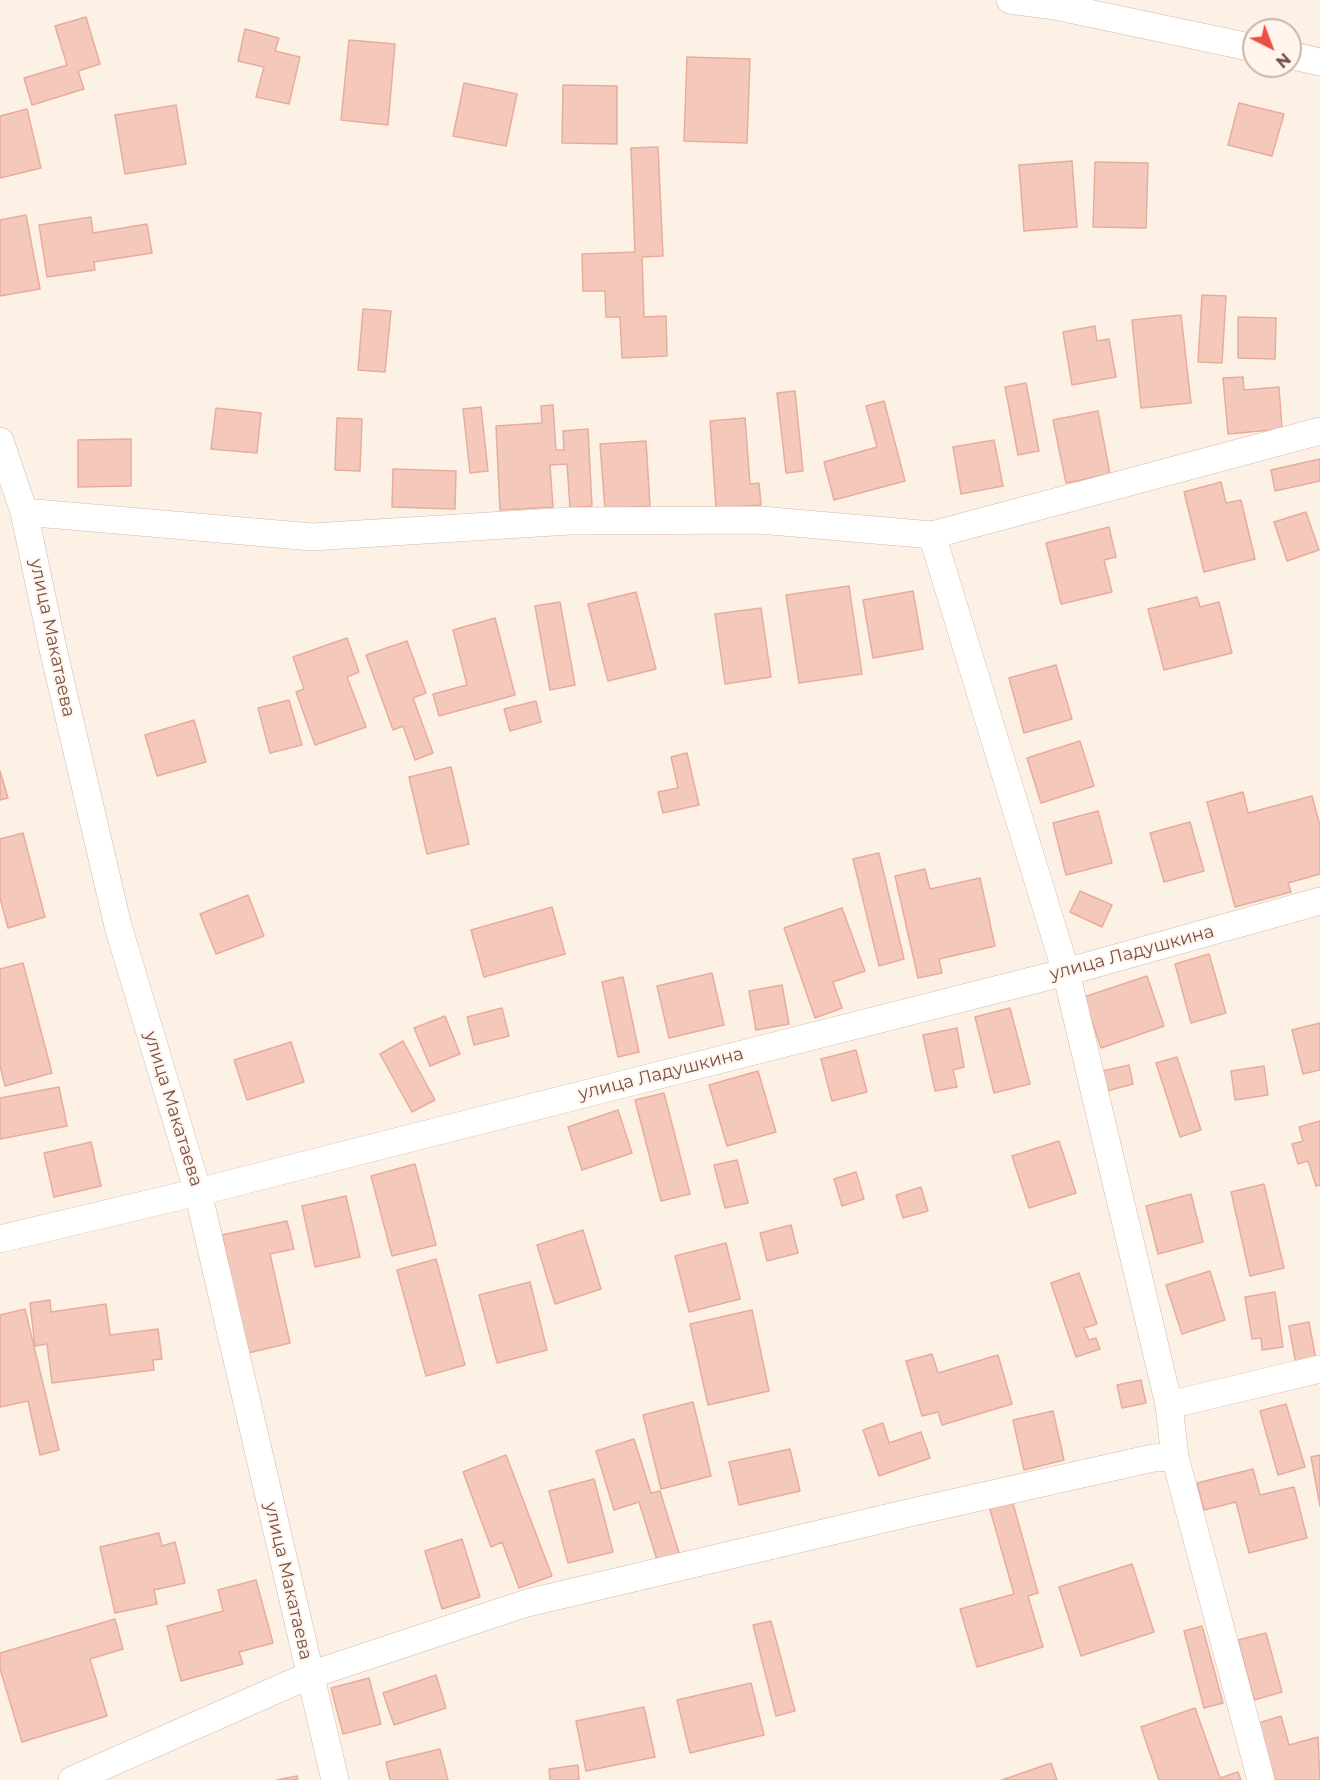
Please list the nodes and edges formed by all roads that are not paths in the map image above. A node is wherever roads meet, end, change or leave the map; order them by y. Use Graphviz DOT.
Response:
graph roads {
  1 [pos="1010,0"];
  2 [pos="1242,45"];
  3 [pos="1302,58"];
  4 [pos="1320,62"];
  5 [pos="1320,431"];
  6 [pos="0,441"];
  7 [pos="24,512"];
  8 [pos="932,535"];
  9 [pos="1320,901"];
  10 [pos="1066,972"];
  11 [pos="198,1192"];
  12 [pos="0,1239"];
  13 [pos="1320,1370"];
  14 [pos="1168,1405"];
  15 [pos="1175,1457"];
  16 [pos="310,1675"];
  17 [pos="72,1780"];
  18 [pos="335,1780"];
  19 [pos="1261,1780"];
  1 -- 2 [label="street"];
  3 -- 4 [label="street"];
  5 -- 8 [label="street"];
  6 -- 7 [label="street, улица Макатаева"];
  7 -- 8 [label="street"];
  7 -- 11 [label="street, улица Макатаева"];
  8 -- 10 [label="street"];
  9 -- 10 [label="street, улица Ладушкина"];
  10 -- 11 [label="street, улица Ладушкина"];
  10 -- 14 [label="street"];
  11 -- 12 [label="street, улица Ладушкина"];
  11 -- 16 [label="street, улица Макатаева"];
  13 -- 14 [label="street"];
  14 -- 15 [label="street"];
  15 -- 16 [label="street"];
  15 -- 19 [label="street"];
  16 -- 17 [label="street"];
  16 -- 18 [label="street, улица Макатаева"];
}
